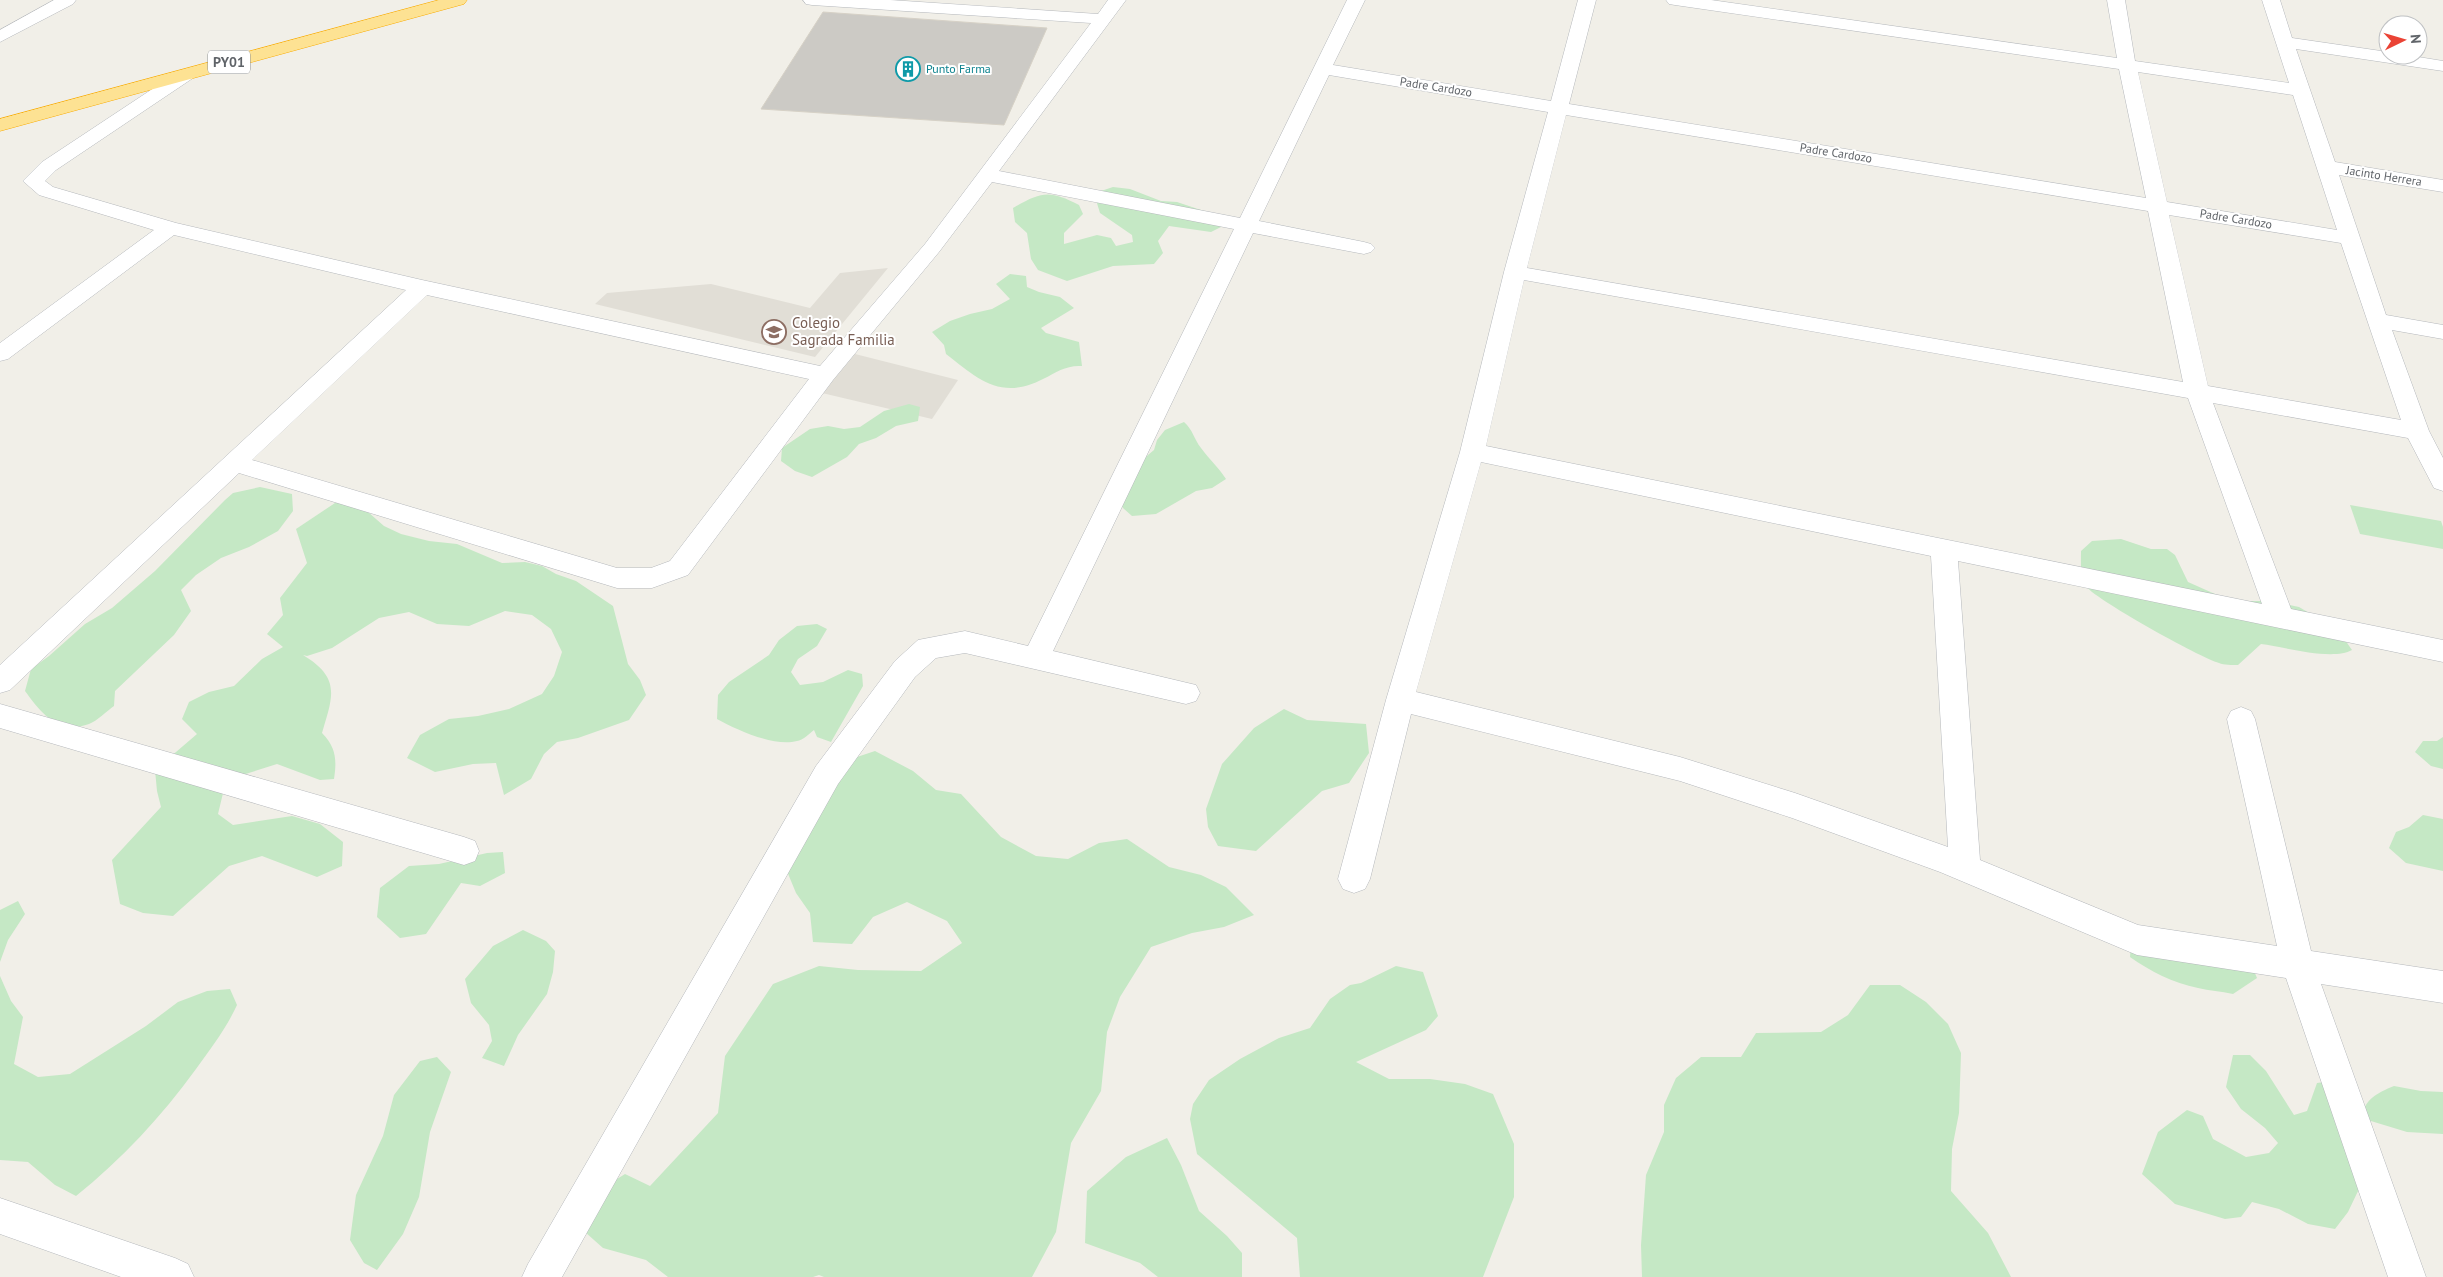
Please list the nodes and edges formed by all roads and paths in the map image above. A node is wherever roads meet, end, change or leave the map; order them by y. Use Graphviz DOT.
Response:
graph roads {
  1 [pos="67,0"];
  2 [pos="408,0"];
  3 [pos="458,0"];
  4 [pos="812,0"];
  5 [pos="1117,0"];
  6 [pos="1356,0"];
  7 [pos="1587,0"];
  8 [pos="1675,0"];
  9 [pos="2116,0"];
  10 [pos="2270,0"];
  11 [pos="834,1"];
  12 [pos="1102,19"];
  13 [pos="0,37"];
  14 [pos="2284,42"];
  15 [pos="2127,64"];
  16 [pos="2443,66"];
  17 [pos="1324,69"];
  18 [pos="187,74"];
  19 [pos="2299,90"];
  20 [pos="1558,107"];
  21 [pos="0,111"];
  22 [pos="0,125"];
  23 [pos="2326,167"];
  24 [pos="987,175"];
  25 [pos="2443,186"];
  26 [pos="2159,206"];
  27 [pos="1246,225"];
  28 [pos="170,228"];
  29 [pos="2348,238"];
  30 [pos="1364,248"];
  31 [pos="1515,272"];
  32 [pos="422,287"];
  33 [pos="2377,320"];
  34 [pos="2443,332"];
  35 [pos="0,354"];
  36 [pos="825,375"];
  37 [pos="2197,391"];
  38 [pos="2417,431"];
  39 [pos="1472,452"];
  40 [pos="234,463"];
  41 [pos="2443,482"];
  42 [pos="1944,550"];
  43 [pos="2281,618"];
  44 [pos="2443,651"];
  45 [pos="1036,657"];
  46 [pos="0,682"];
  47 [pos="1186,693"];
  48 [pos="1400,700"];
  49 [pos="0,716"];
  50 [pos="2241,719"];
  51 [pos="464,851"];
  52 [pos="1965,868"];
  53 [pos="1354,879"];
  54 [pos="2298,965"];
  55 [pos="2443,987"];
  56 [pos="0,1216"];
  57 [pos="175,1277"];
  58 [pos="541,1277"];
  59 [pos="2407,1277"];
  1 -- 13 [label="street"];
  2 -- 21 [label="highway, PY01"];
  3 -- 18 [label="highway, PY01"];
  4 -- 11 [label="street"];
  5 -- 12 [label="street"];
  6 -- 17 [label="street"];
  7 -- 20 [label="street"];
  8 -- 15 [label="street"];
  9 -- 15 [label="street"];
  10 -- 14 [label="street"];
  11 -- 12 [label="street"];
  12 -- 24 [label="street"];
  14 -- 16 [label="street"];
  14 -- 19 [label="street"];
  15 -- 19 [label="street"];
  15 -- 26 [label="street"];
  17 -- 20 [label="street, Padre Cardozo"];
  17 -- 27 [label="street"];
  18 -- 22 [label="highway, PY01"];
  18 -- 28 [label="street"];
  19 -- 23 [label="street"];
  20 -- 26 [label="street, Padre Cardozo"];
  20 -- 31 [label="street"];
  23 -- 25 [label="street, Jacinto Herrera"];
  23 -- 29 [label="street"];
  24 -- 27 [label="street"];
  24 -- 36 [label="street"];
  26 -- 29 [label="street, Padre Cardozo"];
  26 -- 37 [label="street"];
  27 -- 30 [label="street"];
  27 -- 45 [label="street"];
  28 -- 32 [label="street"];
  28 -- 35 [label="street"];
  29 -- 33 [label="street"];
  31 -- 37 [label="street"];
  31 -- 39 [label="street"];
  32 -- 36 [label="street"];
  32 -- 40 [label="street"];
  33 -- 34 [label="street"];
  33 -- 38 [label="street"];
  36 -- 40 [label="street"];
  37 -- 38 [label="street"];
  37 -- 43 [label="street"];
  38 -- 41 [label="street"];
  39 -- 42 [label="street"];
  39 -- 48 [label="street"];
  40 -- 46 [label="street"];
  42 -- 43 [label="street"];
  42 -- 52 [label="street"];
  43 -- 44 [label="street"];
  45 -- 47 [label="street"];
  45 -- 58 [label="street"];
  48 -- 52 [label="street"];
  48 -- 53 [label="street"];
  49 -- 51 [label="street"];
  50 -- 54 [label="street"];
  52 -- 54 [label="street"];
  54 -- 55 [label="street"];
  54 -- 59 [label="street"];
  56 -- 57 [label="street"];
}
